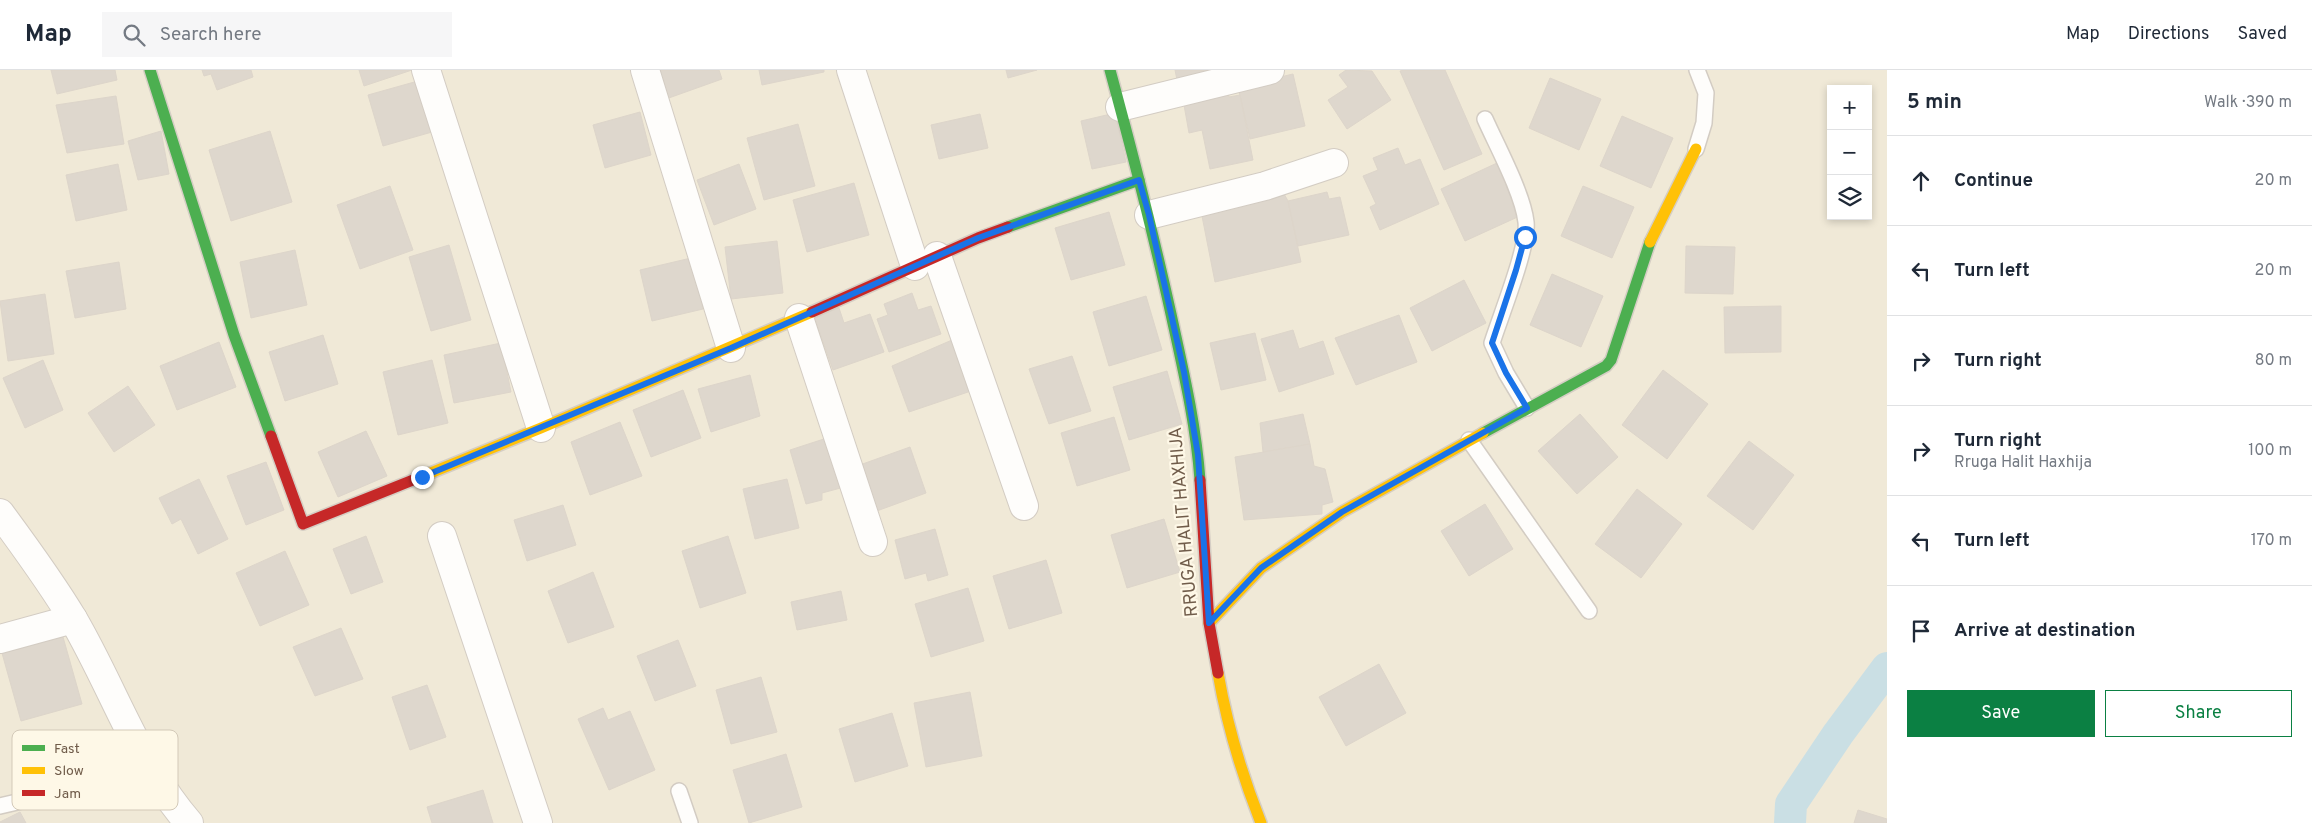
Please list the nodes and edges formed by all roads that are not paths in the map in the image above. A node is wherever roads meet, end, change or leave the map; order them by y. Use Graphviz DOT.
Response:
graph roads {
  1 [pos="150,70"];
  2 [pos="426,70"];
  3 [pos="645,70"];
  4 [pos="851,70"];
  5 [pos="1110,70"];
  6 [pos="1270,70"];
  7 [pos="1697,70"];
  8 [pos="1120,107"];
  9 [pos="1485,120"];
  10 [pos="1696,149"];
  11 [pos="1334,163"];
  12 [pos="1139,180"];
  13 [pos="1149,215"];
  14 [pos="926,261"];
  15 [pos="799,318"];
  16 [pos="731,348"];
  17 [pos="1527,408"];
  18 [pos="541,428"];
  19 [pos="1469,440"];
  20 [pos="1024,506"];
  21 [pos="0,512"];
  22 [pos="442,536"];
  23 [pos="873,542"];
  24 [pos="1589,611"];
  25 [pos="73,619"];
  26 [pos="1209,623"];
  27 [pos="0,639"];
  28 [pos="130,730"];
  29 [pos="678,791"];
  30 [pos="178,810"];
  31 [pos="189,823"];
  32 [pos="538,823"];
  33 [pos="690,823"];
  34 [pos="1261,823"];
  1 -- 18 [label="street"];
  2 -- 18 [label="street"];
  3 -- 16 [label="street"];
  4 -- 14 [label="street"];
  5 -- 8 [label="street, RRUGA HALIT HAXHIJA"];
  6 -- 8 [label="street"];
  7 -- 10 [label="lane"];
  8 -- 12 [label="street, RRUGA HALIT HAXHIJA"];
  9 -- 17 [label="lane"];
  10 -- 17 [label="street"];
  11 -- 13 [label="street"];
  12 -- 13 [label="street, RRUGA HALIT HAXHIJA"];
  12 -- 14 [label="street"];
  13 -- 26 [label="street, RRUGA HALIT HAXHIJA"];
  14 -- 15 [label="street"];
  14 -- 20 [label="street"];
  15 -- 16 [label="street"];
  15 -- 23 [label="street"];
  16 -- 18 [label="street"];
  17 -- 19 [label="street"];
  19 -- 24 [label="lane"];
  19 -- 26 [label="street"];
  21 -- 25 [label="street"];
  22 -- 32 [label="street"];
  25 -- 27 [label="street"];
  25 -- 28 [label="street"];
  26 -- 34 [label="street, RRUGA HALIT HAXHIJA"];
  29 -- 33 [label="lane"];
  30 -- 31 [label="street"];
}
